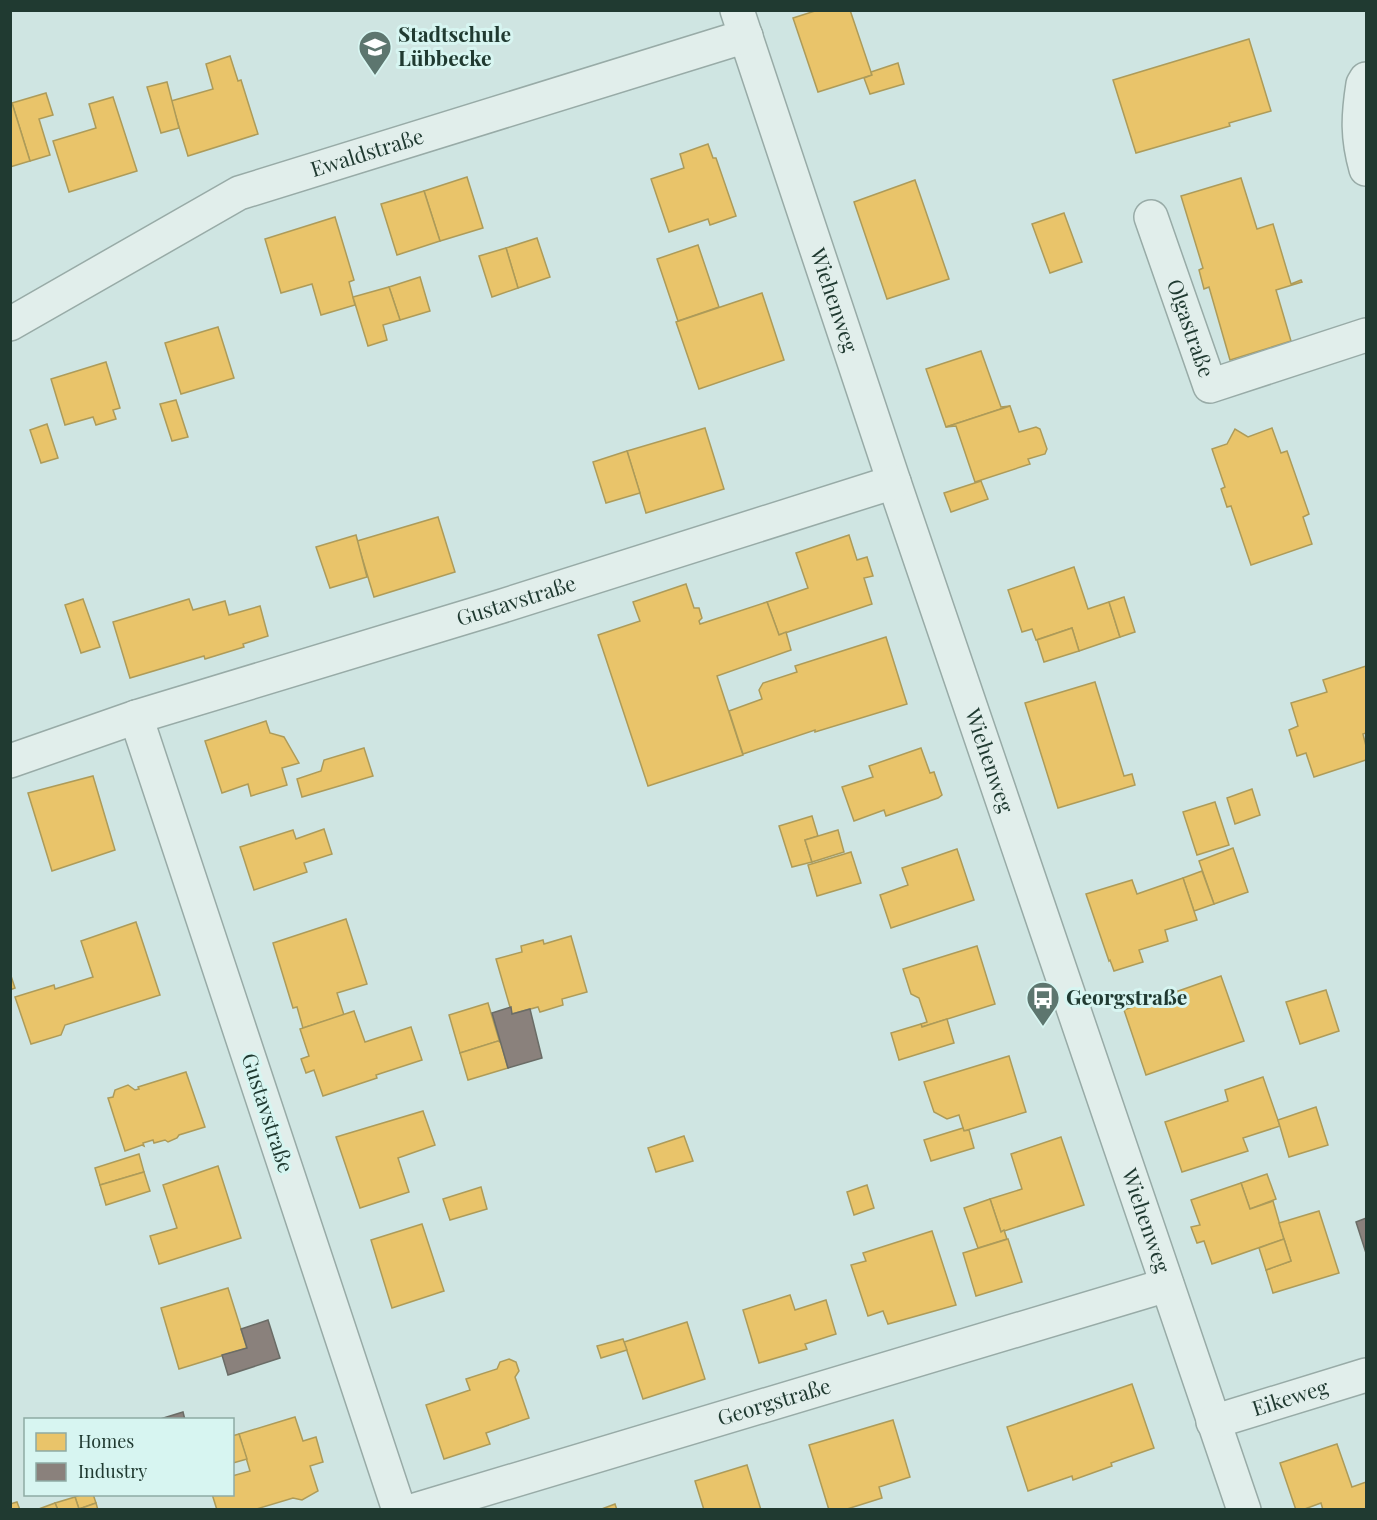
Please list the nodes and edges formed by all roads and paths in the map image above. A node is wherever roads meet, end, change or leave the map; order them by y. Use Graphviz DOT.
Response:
graph roads {
  1 [pos="742,23"];
  2 [pos="1366,79"];
  3 [pos="1366,170"];
  4 [pos="1151,217"];
  5 [pos="10,324"];
  6 [pos="1366,334"];
  7 [pos="894,482"];
  8 [pos="136,717"];
  9 [pos="10,760"];
  10 [pos="1167,1285"];
  11 [pos="1366,1375"];
  12 [pos="1213,1422"];
  13 [pos="399,1509"];
  14 [pos="415,1509"];
  15 [pos="1244,1509"];
  1 -- 5 [label="street, Ewaldstraße"];
  1 -- 7 [label="street, Wiehenweg"];
  2 -- 3 [label="street"];
  4 -- 6 [label="street, Olgastraße"];
  7 -- 8 [label="street, Gustavstraße"];
  7 -- 10 [label="street, Wiehenweg"];
  8 -- 9 [label="street, Gustavstraße"];
  8 -- 13 [label="street, Gustavstraße"];
  10 -- 12 [label="street, Wiehenweg"];
  10 -- 14 [label="street, Georgstraße"];
  11 -- 12 [label="street, Eikeweg"];
  12 -- 15 [label="street, Wiehenweg"];
}
